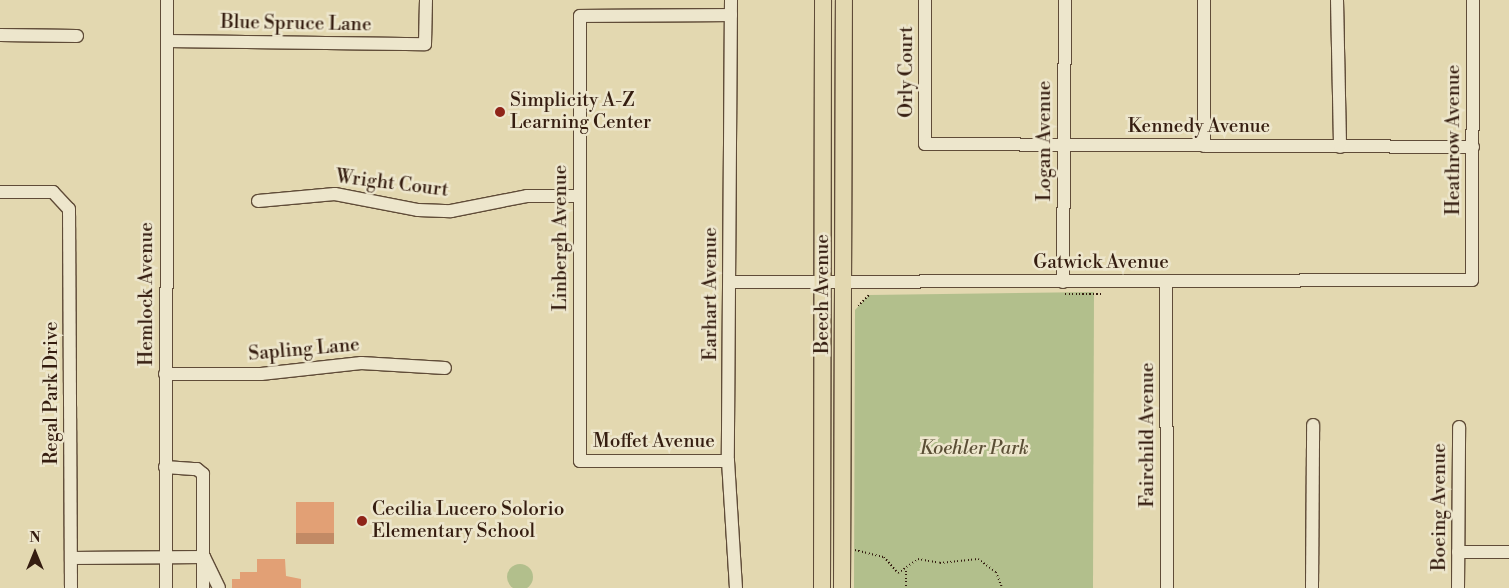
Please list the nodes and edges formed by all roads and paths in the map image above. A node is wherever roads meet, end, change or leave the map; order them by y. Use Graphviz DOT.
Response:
graph roads {
  1 [pos="167,0"];
  2 [pos="426,0"];
  3 [pos="730,0"];
  4 [pos="823,0"];
  5 [pos="844,0"];
  6 [pos="925,0"];
  7 [pos="1065,0"];
  8 [pos="1204,0"];
  9 [pos="1337,0"];
  10 [pos="1473,0"];
  11 [pos="730,15"];
  12 [pos="0,35"];
  13 [pos="76,36"];
  14 [pos="167,41"];
  15 [pos="925,144"];
  16 [pos="1064,146"];
  17 [pos="1204,146"];
  18 [pos="1340,147"];
  19 [pos="1473,147"];
  20 [pos="0,192"];
  21 [pos="580,196"];
  22 [pos="258,201"];
  23 [pos="1472,280"];
  24 [pos="1166,281"];
  25 [pos="730,282"];
  26 [pos="843,282"];
  27 [pos="822,283"];
  28 [pos="1063,288"];
  29 [pos="878,294"];
  30 [pos="1102,294"];
  31 [pos="854,310"];
  32 [pos="445,368"];
  33 [pos="165,374"];
  34 [pos="1313,425"];
  35 [pos="1459,427"];
  36 [pos="580,461"];
  37 [pos="728,461"];
  38 [pos="165,467"];
  39 [pos="853,546"];
  40 [pos="1458,552"];
  41 [pos="1509,552"];
  42 [pos="204,557"];
  43 [pos="71,558"];
  44 [pos="166,558"];
  45 [pos="906,571"];
  46 [pos="71,588"];
  47 [pos="166,588"];
  48 [pos="203,588"];
  49 [pos="219,588"];
  50 [pos="736,588"];
  51 [pos="822,588"];
  52 [pos="842,588"];
  53 [pos="906,588"];
  54 [pos="1002,588"];
  55 [pos="1167,588"];
  56 [pos="1312,588"];
  57 [pos="1458,588"];
  1 -- 14 [label="street, Hemlock Avenue"];
  2 -- 14 [label="street, Blue Spruce Lane"];
  3 -- 11 [label="street, Earhart Avenue"];
  4 -- 27 [label="main road, Beech Avenue"];
  5 -- 26 [label="main road, Beech Avenue"];
  6 -- 15 [label="street, Orly Court"];
  7 -- 16 [label="street, Logan Avenue"];
  8 -- 17 [label="street"];
  9 -- 18 [label="street"];
  10 -- 19 [label="street, Heathrow Avenue"];
  11 -- 21 [label="street, Linbergh Avenue"];
  11 -- 25 [label="street, Earhart Avenue"];
  12 -- 13 [label="street"];
  14 -- 33 [label="street, Hemlock Avenue"];
  15 -- 16 [label="street, Kennedy Avenue"];
  16 -- 17 [label="street, Kennedy Avenue"];
  16 -- 28 [label="street, Logan Avenue"];
  17 -- 18 [label="street, Kennedy Avenue"];
  18 -- 19 [label="street, Kennedy Avenue"];
  19 -- 23 [label="street, Heathrow Avenue"];
  20 -- 43 [label="street, Regal Park Drive"];
  21 -- 22 [label="street, Wright Court"];
  21 -- 36 [label="street, Linbergh Avenue"];
  23 -- 24 [label="street, Gatwick Avenue"];
  24 -- 28 [label="street, Gatwick Avenue"];
  24 -- 55 [label="street, Fairchild Avenue"];
  25 -- 27 [label="street, Gatwick Avenue"];
  25 -- 37 [label="street, Earhart Avenue"];
  26 -- 27 [label="street, Gatwick Avenue"];
  26 -- 28 [label="street, Gatwick Avenue"];
  26 -- 52 [label="main road, Beech Avenue"];
  27 -- 51 [label="main road, Beech Avenue"];
  28 -- 30 [label="path"];
  29 -- 31 [label="path"];
  32 -- 33 [label="street, Sapling Lane"];
  33 -- 38 [label="street, Hemlock Avenue"];
  34 -- 56 [label="street"];
  35 -- 40 [label="street, Boeing Avenue"];
  36 -- 37 [label="street, Moffet Avenue"];
  37 -- 50 [label="street, Earhart Avenue"];
  38 -- 42 [label="street"];
  38 -- 44 [label="street, Hemlock Avenue"];
  39 -- 45 [label="path"];
  40 -- 41 [label="street"];
  40 -- 57 [label="street, Boeing Avenue"];
  42 -- 44 [label="street"];
  42 -- 48 [label="street"];
  42 -- 49 [label="street"];
  43 -- 44 [label="street"];
  43 -- 46 [label="street, Regal Park Drive"];
  44 -- 47 [label="street, Hemlock Avenue"];
  45 -- 53 [label="path"];
  45 -- 54 [label="path"];
}
